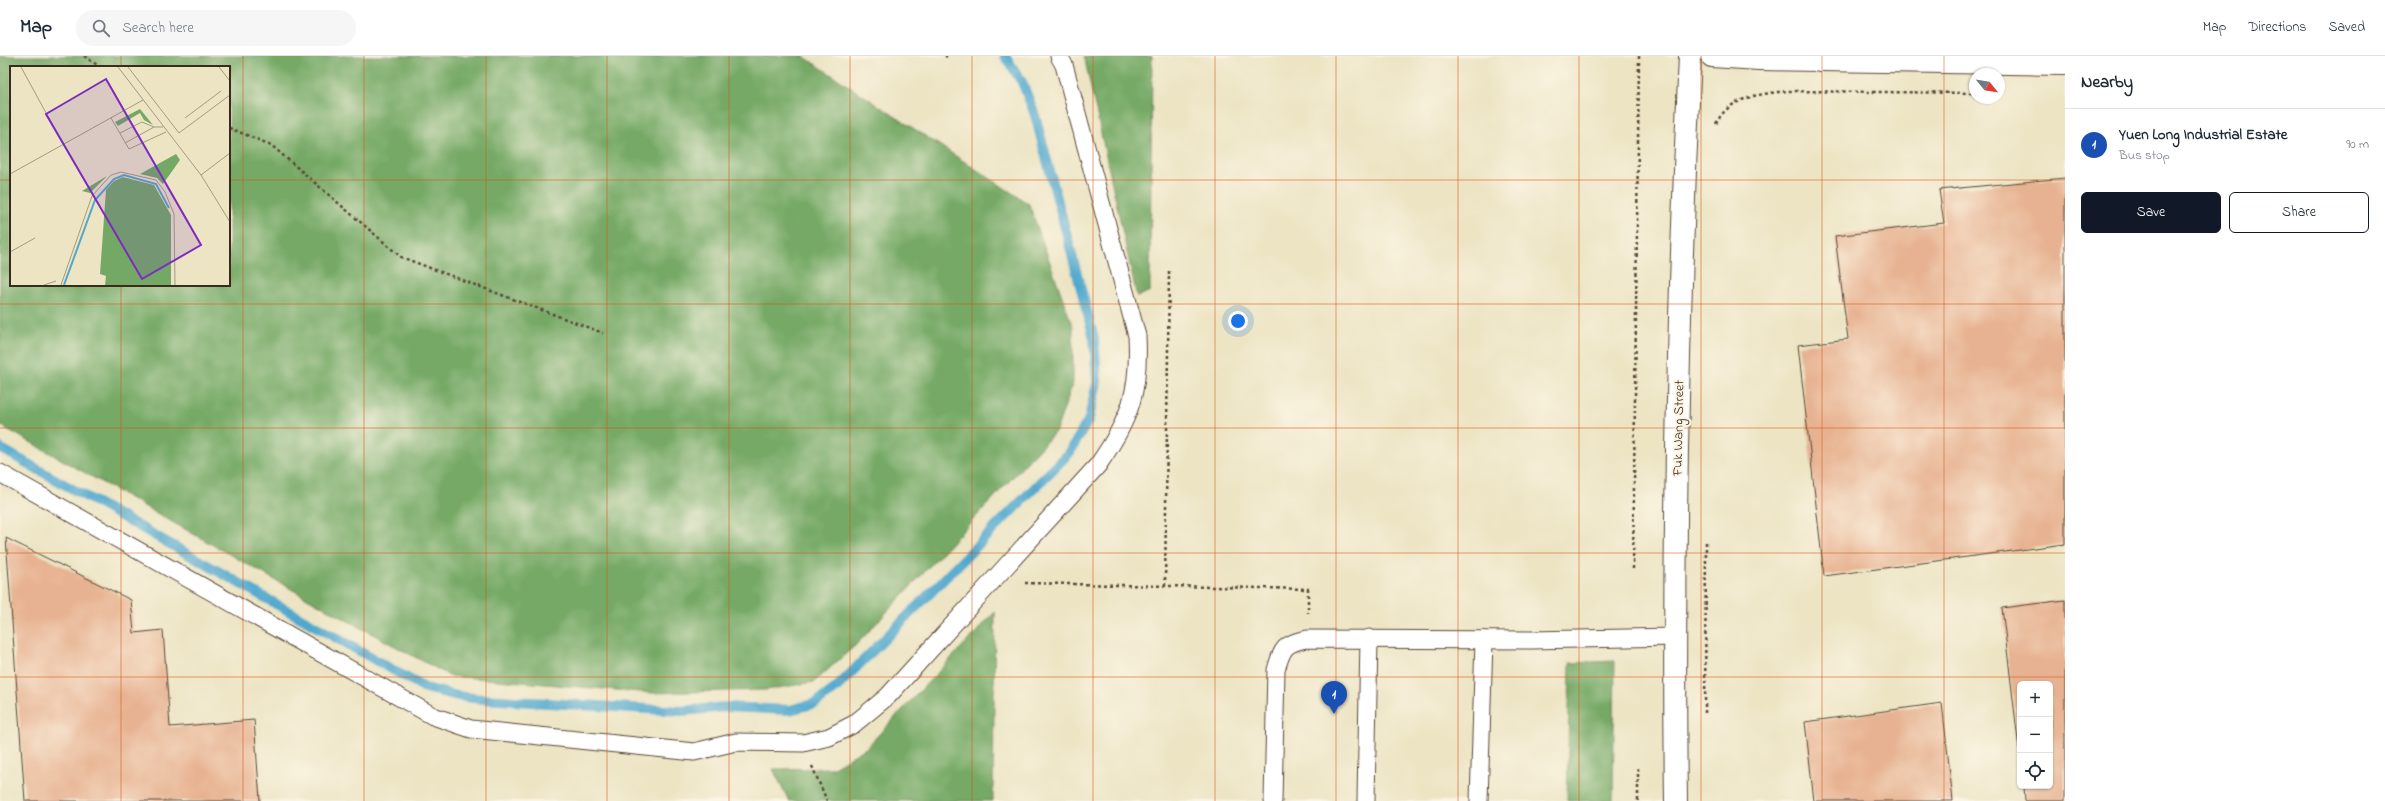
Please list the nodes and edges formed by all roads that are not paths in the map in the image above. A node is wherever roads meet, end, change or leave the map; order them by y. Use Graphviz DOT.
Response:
graph roads {
  1 [pos="1059,56"];
  2 [pos="1690,56"];
  3 [pos="1712,56"];
  4 [pos="2065,64"];
  5 [pos="0,473"];
  6 [pos="1674,637"];
  7 [pos="1368,638"];
  8 [pos="1484,640"];
  9 [pos="1274,801"];
  10 [pos="1366,801"];
  11 [pos="1479,801"];
  12 [pos="1676,801"];
  1 -- 5 [label="lane"];
  2 -- 6 [label="street, Fuk Wang Street"];
  3 -- 4 [label="street"];
  6 -- 8 [label="lane"];
  6 -- 12 [label="street, Fuk Wang Street"];
  7 -- 8 [label="lane"];
  7 -- 9 [label="lane"];
  7 -- 10 [label="lane"];
  8 -- 11 [label="lane"];
}
